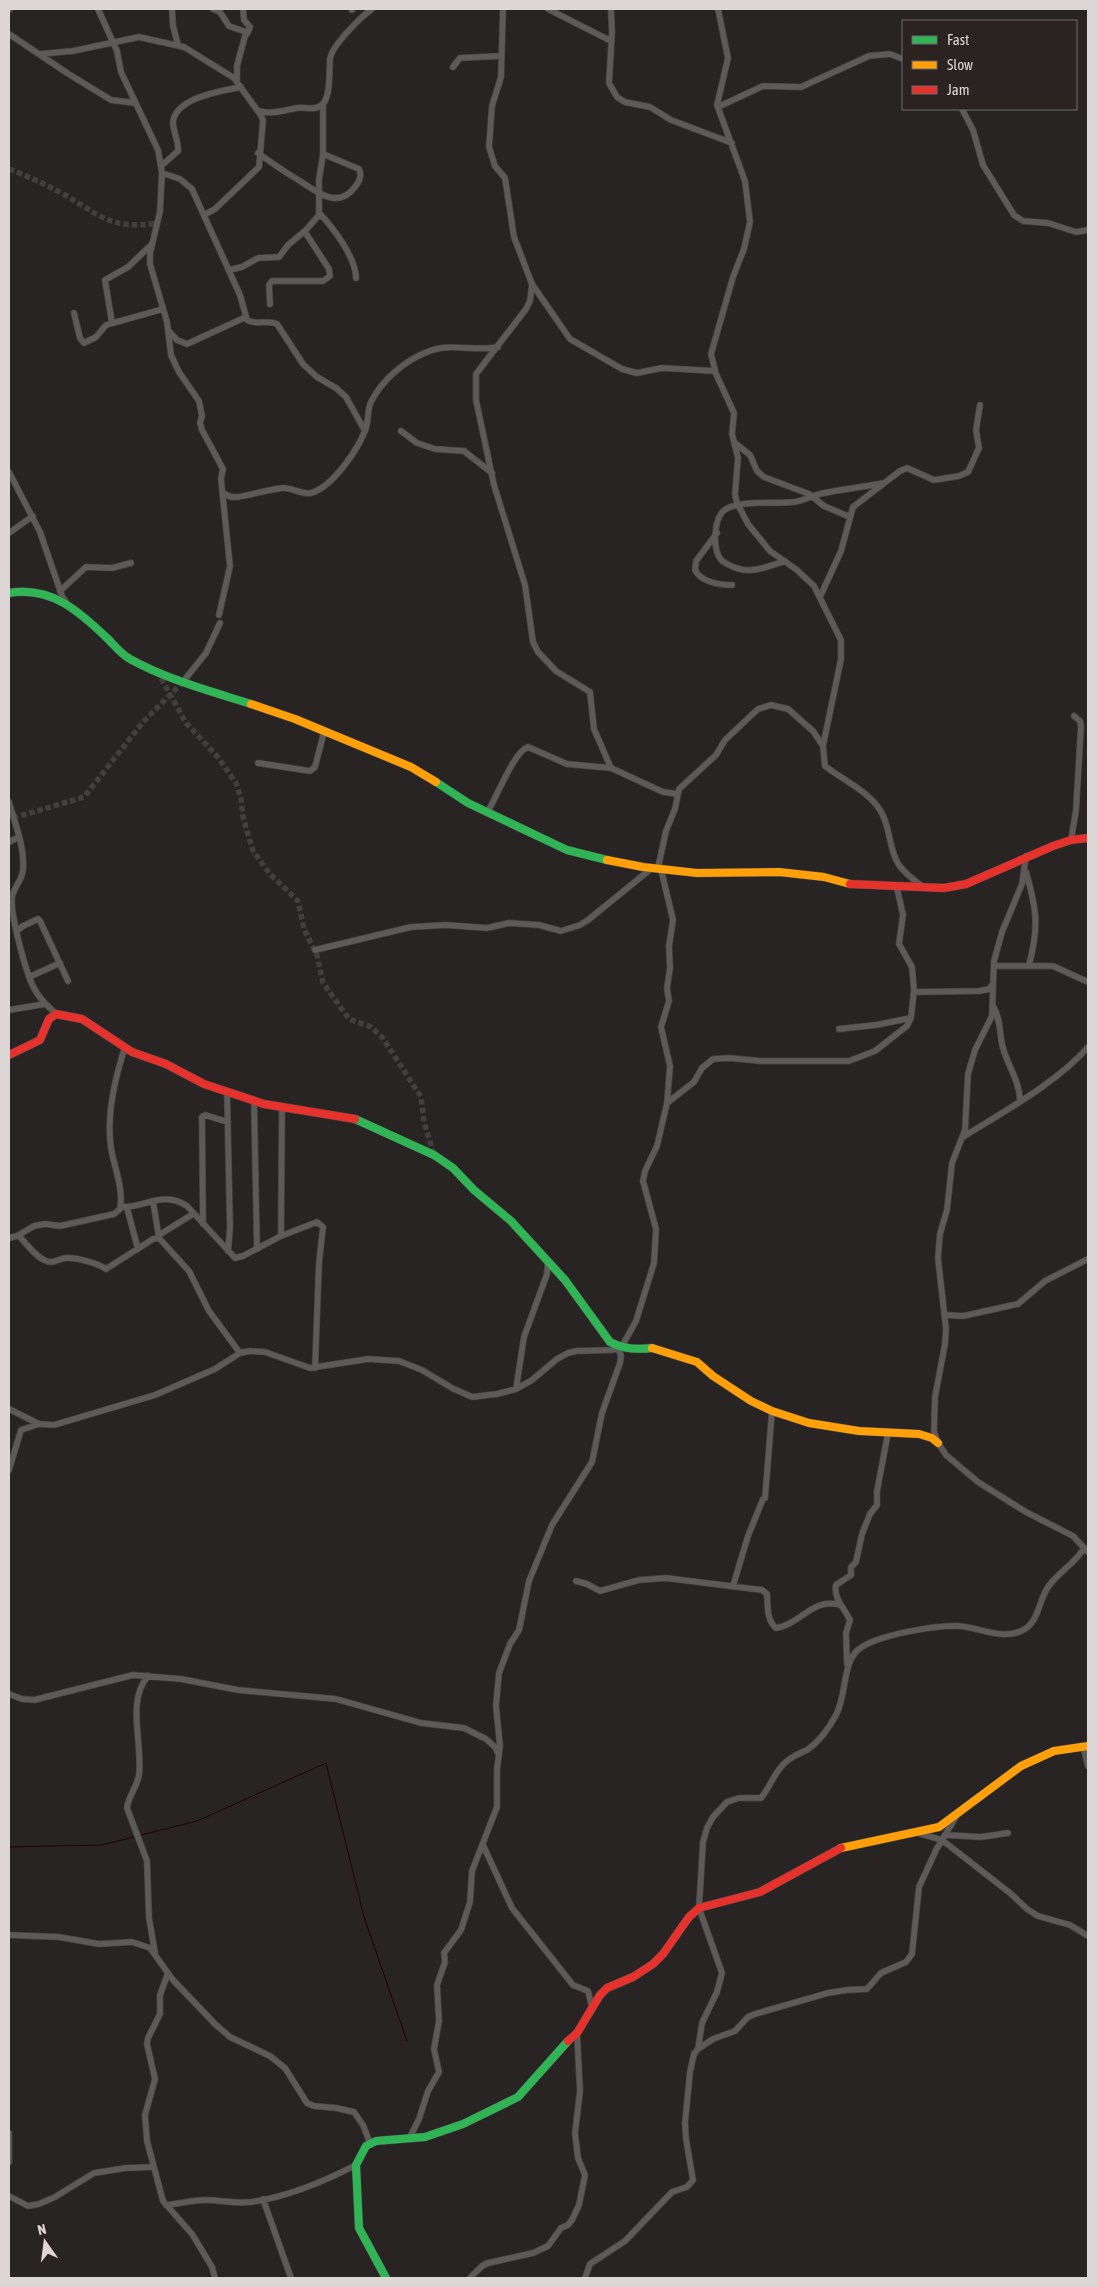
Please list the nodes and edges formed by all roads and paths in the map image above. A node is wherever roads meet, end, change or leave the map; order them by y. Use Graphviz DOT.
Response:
graph roads {
  1 [pos="98,9"];
  2 [pos="170,9"];
  3 [pos="213,9"];
  4 [pos="244,9"];
  5 [pos="372,9"];
  6 [pos="503,9"];
  7 [pos="548,9"];
  8 [pos="611,9"];
  9 [pos="718,9"];
  10 [pos="9,34"];
  11 [pos="247,34"];
  12 [pos="611,41"];
  13 [pos="114,44"];
  14 [pos="178,45"];
  15 [pos="40,54"];
  16 [pos="500,56"];
  17 [pos="902,59"];
  18 [pos="453,67"];
  19 [pos="239,84"];
  20 [pos="135,104"];
  21 [pos="323,104"];
  22 [pos="718,107"];
  23 [pos="963,110"];
  24 [pos="259,111"];
  25 [pos="732,143"];
  26 [pos="258,153"];
  27 [pos="323,154"];
  28 [pos="162,170"];
  29 [pos="319,194"];
  30 [pos="319,213"];
  31 [pos="204,215"];
  32 [pos="1088,230"];
  33 [pos="305,232"];
  34 [pos="152,244"];
  35 [pos="228,270"];
  36 [pos="356,278"];
  37 [pos="532,284"];
  38 [pos="270,304"];
  39 [pos="163,309"];
  40 [pos="74,313"];
  41 [pos="246,317"];
  42 [pos="112,323"];
  43 [pos="169,331"];
  44 [pos="498,347"];
  45 [pos="715,371"];
  46 [pos="980,405"];
  47 [pos="365,431"];
  48 [pos="401,431"];
  49 [pos="735,443"];
  50 [pos="9,472"];
  51 [pos="492,473"];
  52 [pos="886,482"];
  53 [pos="223,492"];
  54 [pos="813,496"];
  55 [pos="738,505"];
  56 [pos="33,516"];
  57 [pos="850,517"];
  58 [pos="9,533"];
  59 [pos="717,533"];
  60 [pos="785,561"];
  61 [pos="131,563"];
  62 [pos="732,586"];
  63 [pos="60,591"];
  64 [pos="9,593"];
  65 [pos="820,596"];
  66 [pos="66,602"];
  67 [pos="219,615"];
  68 [pos="220,623"];
  69 [pos="182,682"];
  70 [pos="1074,716"];
  71 [pos="324,732"];
  72 [pos="823,746"];
  73 [pos="258,763"];
  74 [pos="611,768"];
  75 [pos="677,794"];
  76 [pos="9,802"];
  77 [pos="487,813"];
  78 [pos="19,837"];
  79 [pos="1088,838"];
  80 [pos="1071,840"];
  81 [pos="9,842"];
  82 [pos="1026,856"];
  83 [pos="657,868"];
  84 [pos="1025,870"];
  85 [pos="922,886"];
  86 [pos="898,888"];
  87 [pos="18,930"];
  88 [pos="315,950"];
  89 [pos="60,963"];
  90 [pos="994,966"];
  91 [pos="1028,966"];
  92 [pos="29,977"];
  93 [pos="68,981"];
  94 [pos="1088,982"];
  95 [pos="993,984"];
  96 [pos="914,992"];
  97 [pos="45,1004"];
  98 [pos="993,1006"];
  99 [pos="9,1010"];
  100 [pos="56,1014"];
  101 [pos="912,1018"];
  102 [pos="839,1029"];
  103 [pos="125,1047"];
  104 [pos="1088,1047"];
  105 [pos="9,1055"];
  106 [pos="1019,1089"];
  107 [pos="227,1091"];
  108 [pos="1027,1095"];
  109 [pos="1020,1100"];
  110 [pos="254,1101"];
  111 [pos="667,1103"];
  112 [pos="282,1108"];
  113 [pos="228,1122"];
  114 [pos="963,1137"];
  115 [pos="152,1201"];
  116 [pos="124,1207"];
  117 [pos="193,1214"];
  118 [pos="203,1224"];
  119 [pos="19,1236"];
  120 [pos="159,1236"];
  121 [pos="281,1236"];
  122 [pos="9,1238"];
  123 [pos="138,1249"];
  124 [pos="257,1249"];
  125 [pos="228,1251"];
  126 [pos="1088,1259"];
  127 [pos="548,1261"];
  128 [pos="946,1315"];
  129 [pos="619,1348"];
  130 [pos="240,1353"];
  131 [pos="315,1368"];
  132 [pos="516,1389"];
  133 [pos="9,1409"];
  134 [pos="772,1411"];
  135 [pos="39,1424"];
  136 [pos="888,1434"];
  137 [pos="938,1443"];
  138 [pos="9,1470"];
  139 [pos="1086,1550"];
  140 [pos="576,1581"];
  141 [pos="733,1586"];
  142 [pos="840,1605"];
  143 [pos="848,1666"];
  144 [pos="148,1676"];
  145 [pos="9,1694"];
  146 [pos="1086,1746"];
  147 [pos="499,1756"];
  148 [pos="1088,1766"];
  149 [pos="956,1815"];
  150 [pos="918,1833"];
  151 [pos="1008,1833"];
  152 [pos="944,1837"];
  153 [pos="483,1844"];
  154 [pos="699,1908"];
  155 [pos="9,1935"];
  156 [pos="1088,1936"];
  157 [pos="155,1952"];
  158 [pos="168,1974"];
  159 [pos="592,2007"];
  160 [pos="577,2033"];
  161 [pos="698,2049"];
  162 [pos="9,2133"];
  163 [pos="410,2137"];
  164 [pos="370,2143"];
  165 [pos="9,2162"];
  166 [pos="356,2165"];
  167 [pos="154,2167"];
  168 [pos="9,2196"];
  169 [pos="263,2199"];
  170 [pos="166,2205"];
  171 [pos="215,2278"];
  172 [pos="290,2278"];
  173 [pos="386,2278"];
  174 [pos="470,2278"];
  175 [pos="585,2278"];
  1 -- 13 [label="street"];
  2 -- 14 [label="street"];
  3 -- 11 [label="street"];
  4 -- 11 [label="street"];
  5 -- 21 [label="street"];
  6 -- 16 [label="street"];
  7 -- 12 [label="street"];
  8 -- 12 [label="street"];
  9 -- 22 [label="street"];
  10 -- 15 [label="street"];
  11 -- 19 [label="street"];
  12 -- 25 [label="street"];
  13 -- 14 [label="street"];
  13 -- 15 [label="street"];
  13 -- 20 [label="street"];
  14 -- 19 [label="street"];
  15 -- 20 [label="street"];
  16 -- 18 [label="street"];
  16 -- 37 [label="street"];
  17 -- 22 [label="street"];
  19 -- 24 [label="street"];
  19 -- 28 [label="street"];
  20 -- 28 [label="street"];
  21 -- 24 [label="street"];
  21 -- 27 [label="street"];
  22 -- 25 [label="street"];
  23 -- 32 [label="street"];
  24 -- 26 [label="street"];
  25 -- 45 [label="street"];
  26 -- 29 [label="street"];
  26 -- 31 [label="street"];
  27 -- 29 [label="street"];
  27 -- 29 [label="street"];
  28 -- 31 [label="street"];
  28 -- 34 [label="street"];
  29 -- 30 [label="street"];
  30 -- 33 [label="street"];
  30 -- 36 [label="street"];
  31 -- 35 [label="street"];
  33 -- 35 [label="street"];
  33 -- 38 [label="street"];
  34 -- 39 [label="street"];
  34 -- 42 [label="street"];
  35 -- 41 [label="street"];
  37 -- 44 [label="street"];
  37 -- 45 [label="street"];
  39 -- 42 [label="street"];
  39 -- 43 [label="street"];
  40 -- 42 [label="street"];
  41 -- 43 [label="street"];
  41 -- 47 [label="street"];
  43 -- 53 [label="street"];
  44 -- 47 [label="street"];
  44 -- 51 [label="street"];
  45 -- 49 [label="street"];
  46 -- 52 [label="street"];
  47 -- 53 [label="street"];
  48 -- 51 [label="street"];
  49 -- 54 [label="street"];
  49 -- 55 [label="street"];
  50 -- 56 [label="street"];
  51 -- 74 [label="street"];
  52 -- 54 [label="street"];
  52 -- 57 [label="street"];
  53 -- 67 [label="street"];
  54 -- 55 [label="street"];
  54 -- 57 [label="street"];
  55 -- 59 [label="street"];
  55 -- 60 [label="street"];
  56 -- 58 [label="street"];
  56 -- 63 [label="street"];
  57 -- 65 [label="street"];
  59 -- 60 [label="street"];
  59 -- 62 [label="street"];
  60 -- 65 [label="street"];
  61 -- 63 [label="street"];
  63 -- 66 [label="street"];
  64 -- 66 [label="street"];
  65 -- 72 [label="street"];
  66 -- 69 [label="street"];
  68 -- 69 [label="street"];
  69 -- 71 [label="street"];
  70 -- 80 [label="street"];
  71 -- 73 [label="street"];
  71 -- 77 [label="street"];
  72 -- 75 [label="street"];
  72 -- 85 [label="street"];
  74 -- 75 [label="street"];
  74 -- 77 [label="street"];
  75 -- 83 [label="street"];
  76 -- 78 [label="street"];
  77 -- 83 [label="street"];
  78 -- 81 [label="street"];
  78 -- 87 [label="street"];
  79 -- 80 [label="street"];
  80 -- 82 [label="street"];
  82 -- 84 [label="street"];
  82 -- 85 [label="street"];
  83 -- 86 [label="street"];
  83 -- 88 [label="street"];
  83 -- 111 [label="street"];
  84 -- 90 [label="street"];
  84 -- 91 [label="street"];
  85 -- 86 [label="street"];
  86 -- 96 [label="street"];
  87 -- 89 [label="street"];
  87 -- 92 [label="street"];
  89 -- 92 [label="street"];
  89 -- 93 [label="street"];
  90 -- 91 [label="street"];
  90 -- 95 [label="street"];
  91 -- 94 [label="street"];
  92 -- 97 [label="street"];
  95 -- 96 [label="street"];
  95 -- 98 [label="street"];
  96 -- 101 [label="street"];
  97 -- 99 [label="street"];
  97 -- 100 [label="street"];
  98 -- 106 [label="street"];
  98 -- 114 [label="street"];
  100 -- 103 [label="street"];
  100 -- 105 [label="street"];
  101 -- 102 [label="street"];
  101 -- 111 [label="street"];
  103 -- 107 [label="street"];
  103 -- 116 [label="street"];
  104 -- 108 [label="street"];
  106 -- 108 [label="street"];
  106 -- 109 [label="street"];
  107 -- 110 [label="street"];
  107 -- 113 [label="street"];
  108 -- 109 [label="street"];
  109 -- 114 [label="street"];
  110 -- 112 [label="street"];
  110 -- 124 [label="street"];
  111 -- 129 [label="street"];
  112 -- 121 [label="street"];
  112 -- 127 [label="street"];
  113 -- 118 [label="street"];
  113 -- 125 [label="street"];
  114 -- 128 [label="street"];
  115 -- 116 [label="street"];
  115 -- 117 [label="street"];
  115 -- 120 [label="street"];
  116 -- 119 [label="street"];
  116 -- 123 [label="street"];
  117 -- 118 [label="street"];
  117 -- 120 [label="street"];
  118 -- 125 [label="street"];
  119 -- 122 [label="street"];
  119 -- 123 [label="street"];
  120 -- 123 [label="street"];
  120 -- 130 [label="street"];
  121 -- 124 [label="street"];
  121 -- 131 [label="street"];
  124 -- 125 [label="street"];
  126 -- 128 [label="street"];
  127 -- 129 [label="street"];
  127 -- 132 [label="street"];
  128 -- 137 [label="street"];
  129 -- 132 [label="street"];
  129 -- 134 [label="street"];
  129 -- 147 [label="street"];
  130 -- 131 [label="street"];
  130 -- 135 [label="street"];
  131 -- 132 [label="street"];
  133 -- 135 [label="street"];
  134 -- 136 [label="street"];
  134 -- 141 [label="street"];
  135 -- 138 [label="street"];
  136 -- 137 [label="street"];
  136 -- 142 [label="street"];
  137 -- 139 [label="street"];
  139 -- 143 [label="street"];
  140 -- 141 [label="street"];
  141 -- 142 [label="street"];
  142 -- 143 [label="street"];
  143 -- 154 [label="street"];
  144 -- 145 [label="street"];
  144 -- 147 [label="street"];
  144 -- 157 [label="street"];
  146 -- 148 [label="street"];
  146 -- 149 [label="street"];
  147 -- 153 [label="street"];
  149 -- 150 [label="street"];
  149 -- 152 [label="street"];
  150 -- 152 [label="street"];
  150 -- 154 [label="street"];
  151 -- 152 [label="street"];
  152 -- 156 [label="street"];
  152 -- 161 [label="street"];
  153 -- 159 [label="street"];
  153 -- 163 [label="street"];
  154 -- 159 [label="street"];
  154 -- 161 [label="street"];
  155 -- 157 [label="street"];
  157 -- 158 [label="street"];
  158 -- 164 [label="street"];
  158 -- 167 [label="street"];
  159 -- 160 [label="street"];
  160 -- 163 [label="street"];
  160 -- 174 [label="street"];
  161 -- 175 [label="street"];
  162 -- 165 [label="street"];
  163 -- 164 [label="street"];
  164 -- 166 [label="street"];
  166 -- 169 [label="street"];
  166 -- 173 [label="street"];
  167 -- 168 [label="street"];
  167 -- 170 [label="street"];
  169 -- 170 [label="street"];
  169 -- 172 [label="street"];
  170 -- 171 [label="street"];
}
